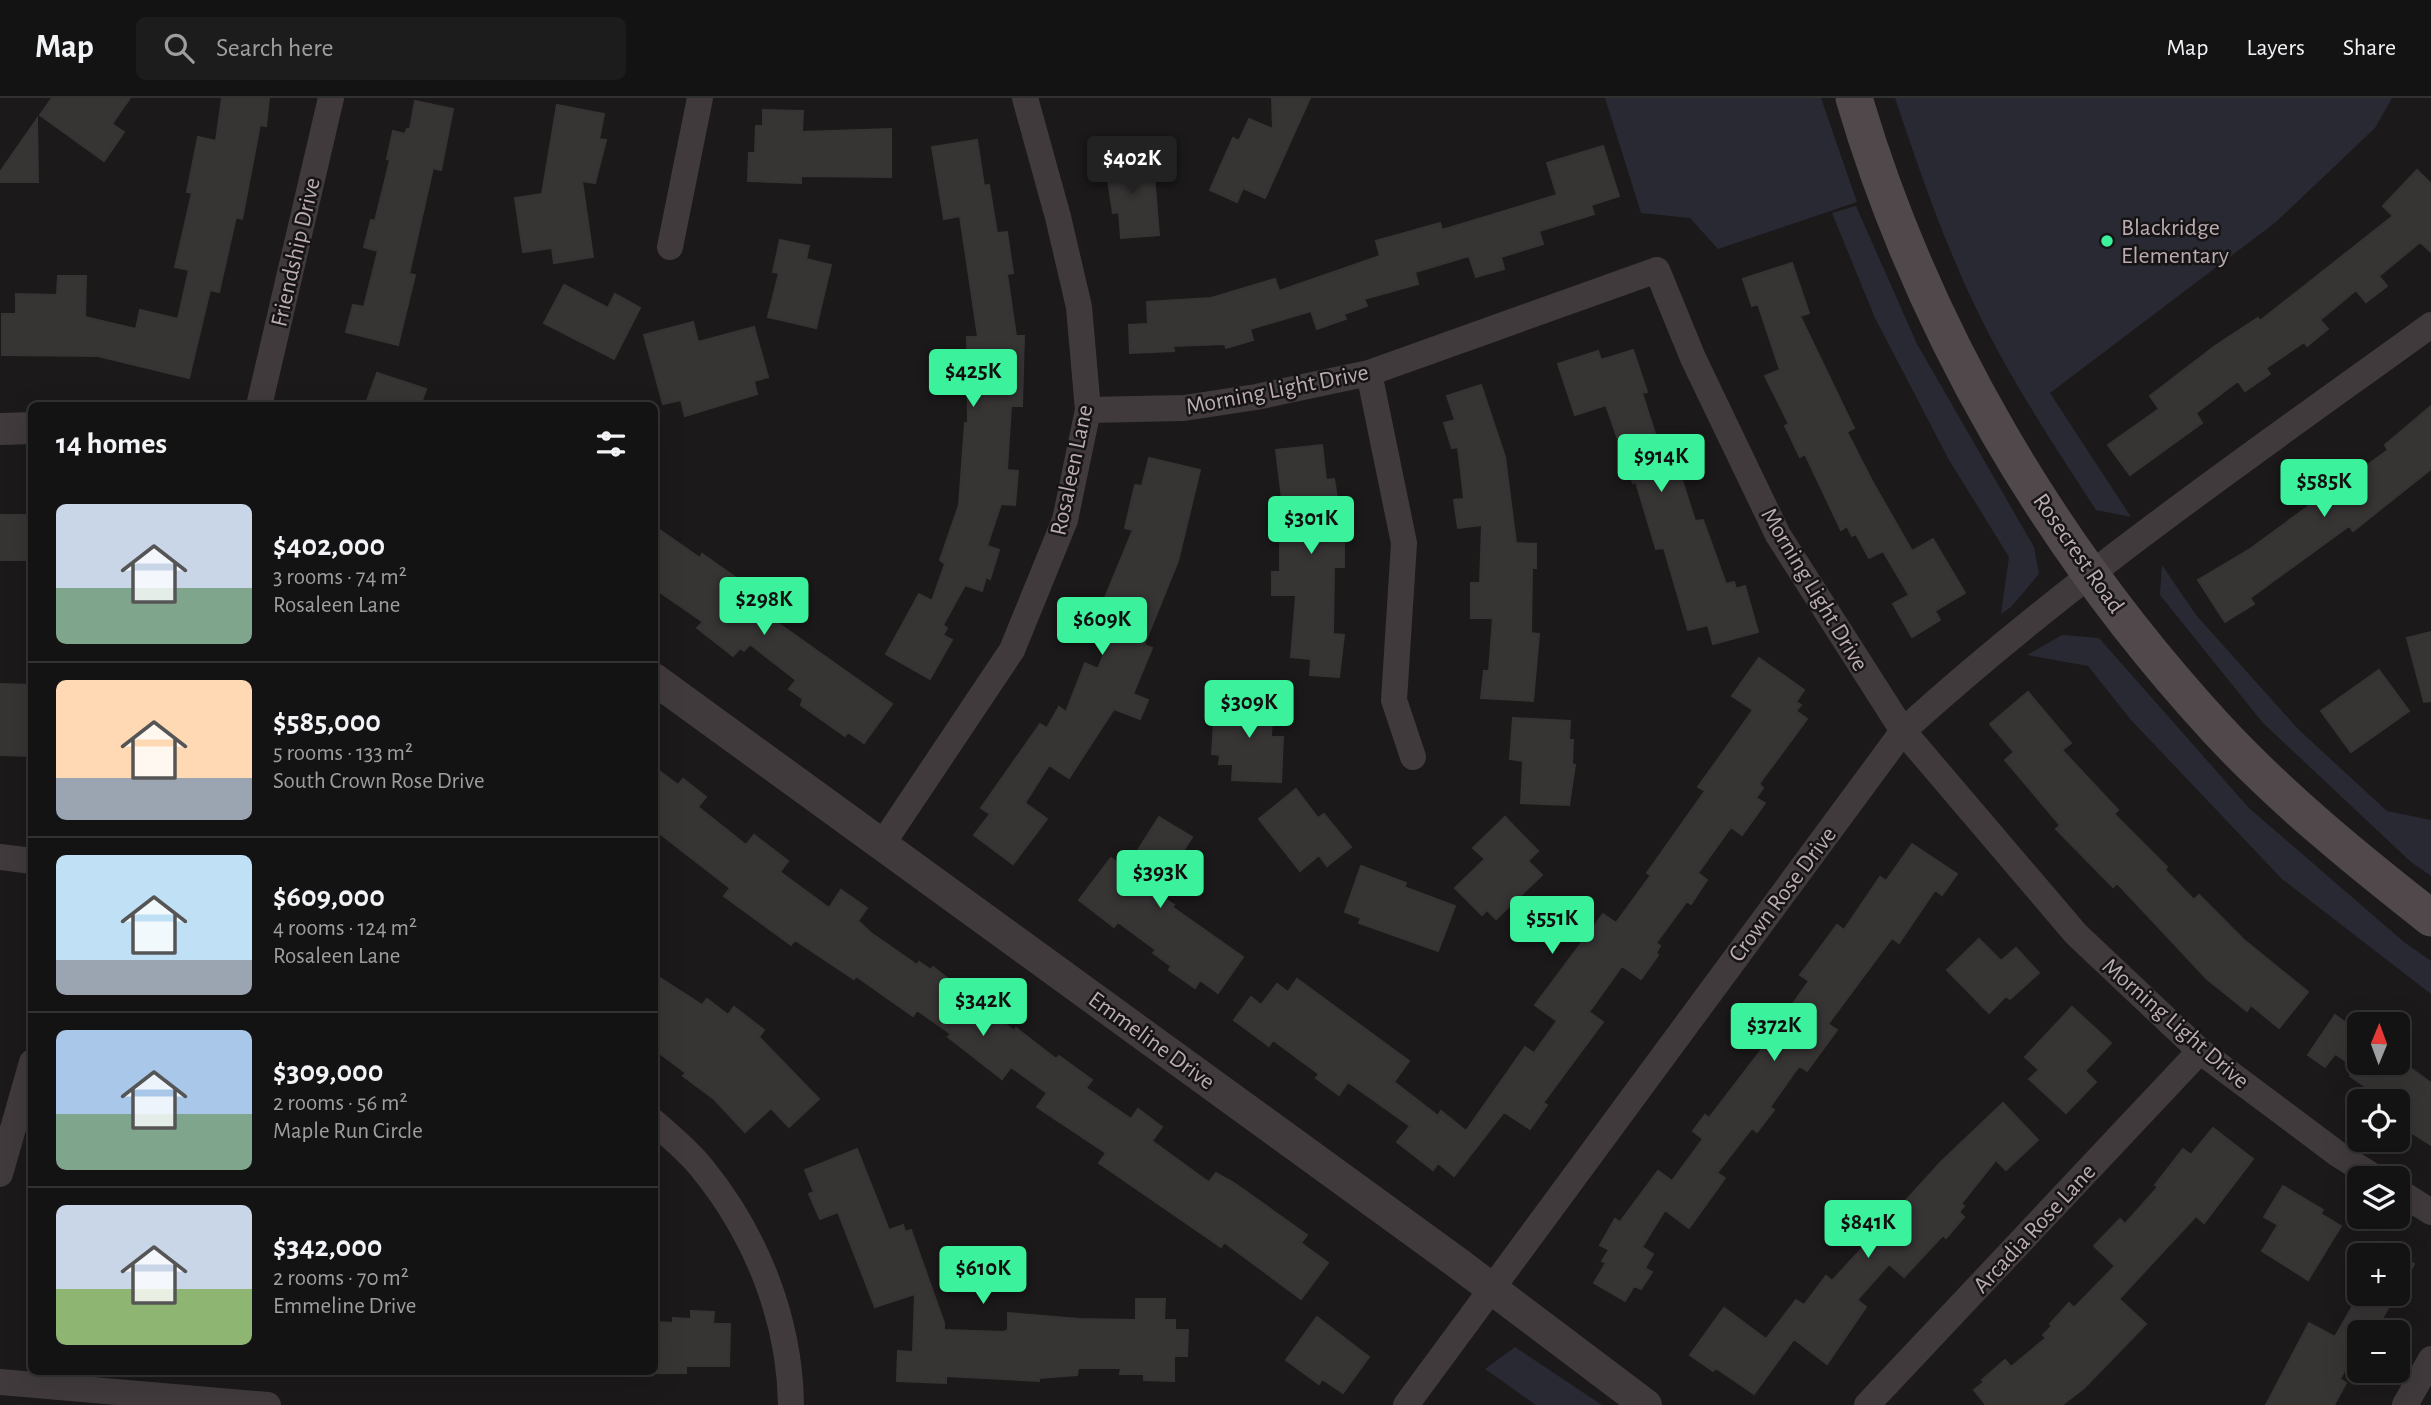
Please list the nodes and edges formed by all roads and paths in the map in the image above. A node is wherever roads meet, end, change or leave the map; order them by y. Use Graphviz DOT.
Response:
graph roads {
  1 [pos="331,98"];
  2 [pos="700,98"];
  3 [pos="1025,98"];
  4 [pos="1854,98"];
  5 [pos="670,247"];
  6 [pos="2431,325"];
  7 [pos="1369,373"];
  8 [pos="261,402"];
  9 [pos="1088,410"];
  10 [pos="28,428"];
  11 [pos="0,429"];
  12 [pos="2090,573"];
  13 [pos="658,681"];
  14 [pos="1903,731"];
  15 [pos="1413,757"];
  16 [pos="883,843"];
  17 [pos="0,857"];
  18 [pos="28,860"];
  19 [pos="2431,918"];
  20 [pos="2200,1051"];
  21 [pos="28,1076"];
  22 [pos="658,1126"];
  23 [pos="2357,1166"];
  24 [pos="0,1174"];
  25 [pos="2410,1199"];
  26 [pos="2431,1212"];
  27 [pos="1490,1287"];
  28 [pos="2431,1359"];
  29 [pos="0,1382"];
  30 [pos="268,1405"];
  31 [pos="791,1405"];
  32 [pos="1406,1405"];
  33 [pos="1646,1405"];
  34 [pos="1867,1405"];
  35 [pos="2405,1405"];
  1 -- 8 [label="street, Friendship Drive"];
  2 -- 5 [label="street"];
  3 -- 9 [label="street, Rosaleen Lane"];
  4 -- 12 [label="main road, Rosecrest Road"];
  6 -- 12 [label="street, Crown Rose Drive"];
  7 -- 9 [label="street, Morning Light Drive"];
  7 -- 14 [label="street, Morning Light Drive"];
  7 -- 15 [label="street"];
  9 -- 16 [label="street, Rosaleen Lane"];
  10 -- 11 [label="street"];
  12 -- 14 [label="street, Crown Rose Drive"];
  12 -- 19 [label="main road, Rosecrest Road"];
  13 -- 16 [label="street, Emmeline Drive"];
  14 -- 20 [label="street, Morning Light Drive"];
  14 -- 27 [label="street, Crown Rose Drive"];
  16 -- 27 [label="street, Emmeline Drive"];
  17 -- 18 [label="street"];
  20 -- 23 [label="street, Morning Light Drive"];
  20 -- 34 [label="street, Arcadia Rose Lane"];
  21 -- 24 [label="street"];
  22 -- 31 [label="street"];
  25 -- 26 [label="street"];
  27 -- 32 [label="street, Crown Rose Drive"];
  27 -- 33 [label="street, Emmeline Drive"];
  28 -- 35 [label="street"];
  29 -- 30 [label="street"];
}
